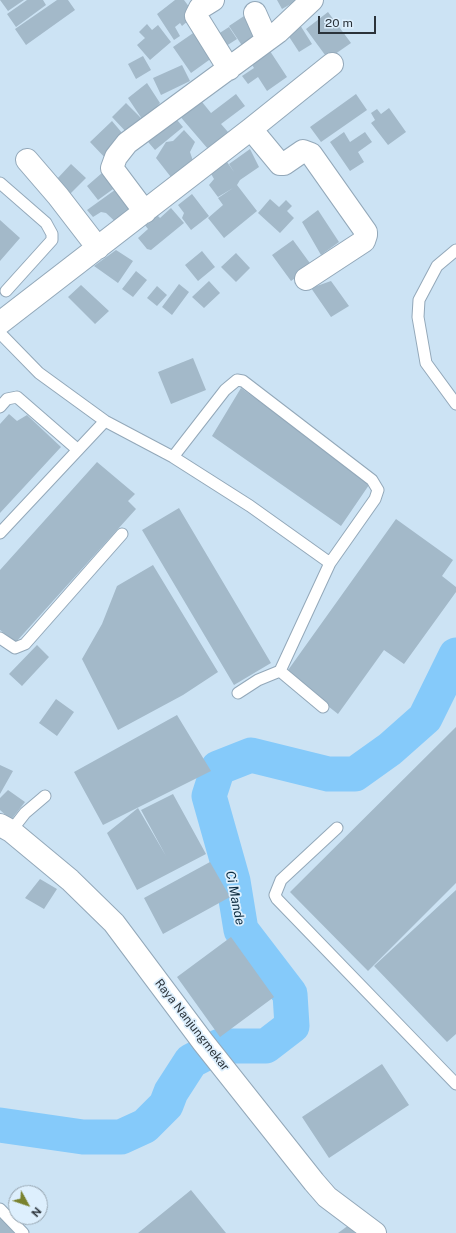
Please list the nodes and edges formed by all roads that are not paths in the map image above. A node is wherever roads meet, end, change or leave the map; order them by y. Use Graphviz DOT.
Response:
graph roads {
  1 [pos="214,0"];
  2 [pos="312,0"];
  3 [pos="255,13"];
  4 [pos="267,40"];
  5 [pos="332,64"];
  6 [pos="229,69"];
  7 [pos="251,129"];
  8 [pos="27,160"];
  9 [pos="0,183"];
  10 [pos="145,212"];
  11 [pos="98,248"];
  12 [pos="456,250"];
  13 [pos="306,279"];
  14 [pos="9,296"];
  15 [pos="0,323"];
  16 [pos="0,333"];
  17 [pos="456,404"];
  18 [pos="0,407"];
  19 [pos="105,421"];
  20 [pos="78,450"];
  21 [pos="173,457"];
  22 [pos="0,533"];
  23 [pos="122,534"];
  24 [pos="330,563"];
  25 [pos="0,638"];
  26 [pos="280,670"];
  27 [pos="238,693"];
  28 [pos="323,708"];
  29 [pos="45,796"];
  30 [pos="6,828"];
  31 [pos="338,828"];
  32 [pos="456,1084"];
  33 [pos="0,1209"];
  34 [pos="23,1233"];
  35 [pos="375,1233"];
  1 -- 6 [label="street"];
  2 -- 4 [label="street"];
  3 -- 4 [label="street"];
  4 -- 6 [label="street"];
  5 -- 7 [label="street"];
  6 -- 10 [label="street"];
  7 -- 10 [label="street"];
  7 -- 13 [label="street"];
  8 -- 11 [label="street"];
  9 -- 14 [label="lane"];
  10 -- 11 [label="street"];
  11 -- 14 [label="street"];
  12 -- 17 [label="lane"];
  14 -- 15 [label="street"];
  16 -- 19 [label="lane"];
  18 -- 20 [label="lane"];
  19 -- 20 [label="lane"];
  19 -- 21 [label="lane"];
  20 -- 22 [label="lane"];
  21 -- 24 [label="lane"];
  21 -- 24 [label="lane"];
  23 -- 25 [label="lane"];
  24 -- 26 [label="lane"];
  26 -- 27 [label="lane"];
  26 -- 28 [label="lane"];
  29 -- 30 [label="lane"];
  30 -- 35 [label="street, Raya Nanjungmekar"];
  31 -- 32 [label="lane"];
  33 -- 34 [label="lane"];
}
